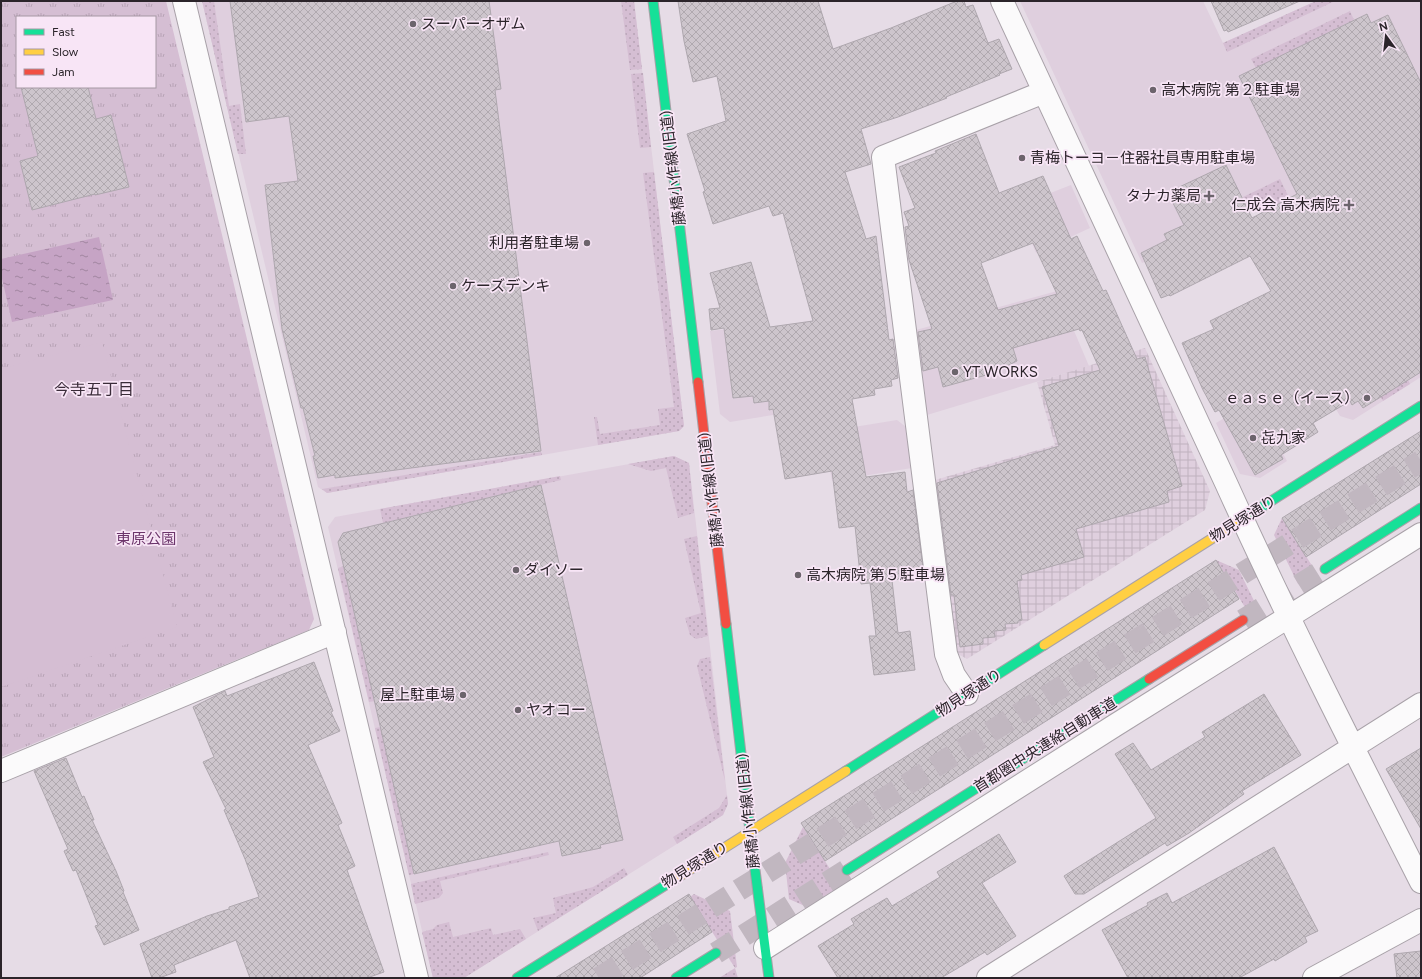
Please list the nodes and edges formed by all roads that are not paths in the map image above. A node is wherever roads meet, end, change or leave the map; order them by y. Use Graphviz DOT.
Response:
graph roads {
  1 [pos="184,1"];
  2 [pos="653,1"];
  3 [pos="1002,1"];
  4 [pos="1044,92"];
  5 [pos="1421,406"];
  6 [pos="1421,508"];
  7 [pos="1242,519"];
  8 [pos="1421,534"];
  9 [pos="1325,569"];
  10 [pos="1288,616"];
  11 [pos="1243,620"];
  12 [pos="335,632"];
  13 [pos="967,694"];
  14 [pos="1421,704"];
  15 [pos="1352,747"];
  16 [pos="1,771"];
  17 [pos="750,831"];
  18 [pos="847,870"];
  19 [pos="1421,882"];
  20 [pos="1421,920"];
  21 [pos="765,948"];
  22 [pos="716,953"];
  23 [pos="999,975"];
  24 [pos="417,978"];
  25 [pos="517,978"];
  26 [pos="676,978"];
  27 [pos="769,978"];
  28 [pos="1314,978"];
  1 -- 12 [label="street"];
  2 -- 17 [label="main road, 藤橋小作線(旧道)"];
  3 -- 4 [label="street"];
  4 -- 7 [label="street"];
  4 -- 13 [label="street"];
  5 -- 7 [label="main road, 物見塚通り"];
  6 -- 9 [label="main road"];
  7 -- 10 [label="street"];
  7 -- 13 [label="main road, 物見塚通り"];
  8 -- 10 [label="street"];
  10 -- 15 [label="street"];
  10 -- 21 [label="street"];
  11 -- 18 [label="main road, 首都圏中央連絡自動車道"];
  12 -- 16 [label="street"];
  12 -- 24 [label="street"];
  13 -- 17 [label="main road, 物見塚通り"];
  14 -- 15 [label="street"];
  15 -- 19 [label="street"];
  15 -- 23 [label="street"];
  17 -- 21 [label="main road, 藤橋小作線(旧道)"];
  17 -- 25 [label="main road, 物見塚通り"];
  20 -- 28 [label="street"];
  21 -- 27 [label="main road, 藤橋小作線(旧道)"];
  22 -- 26 [label="main road"];
}
